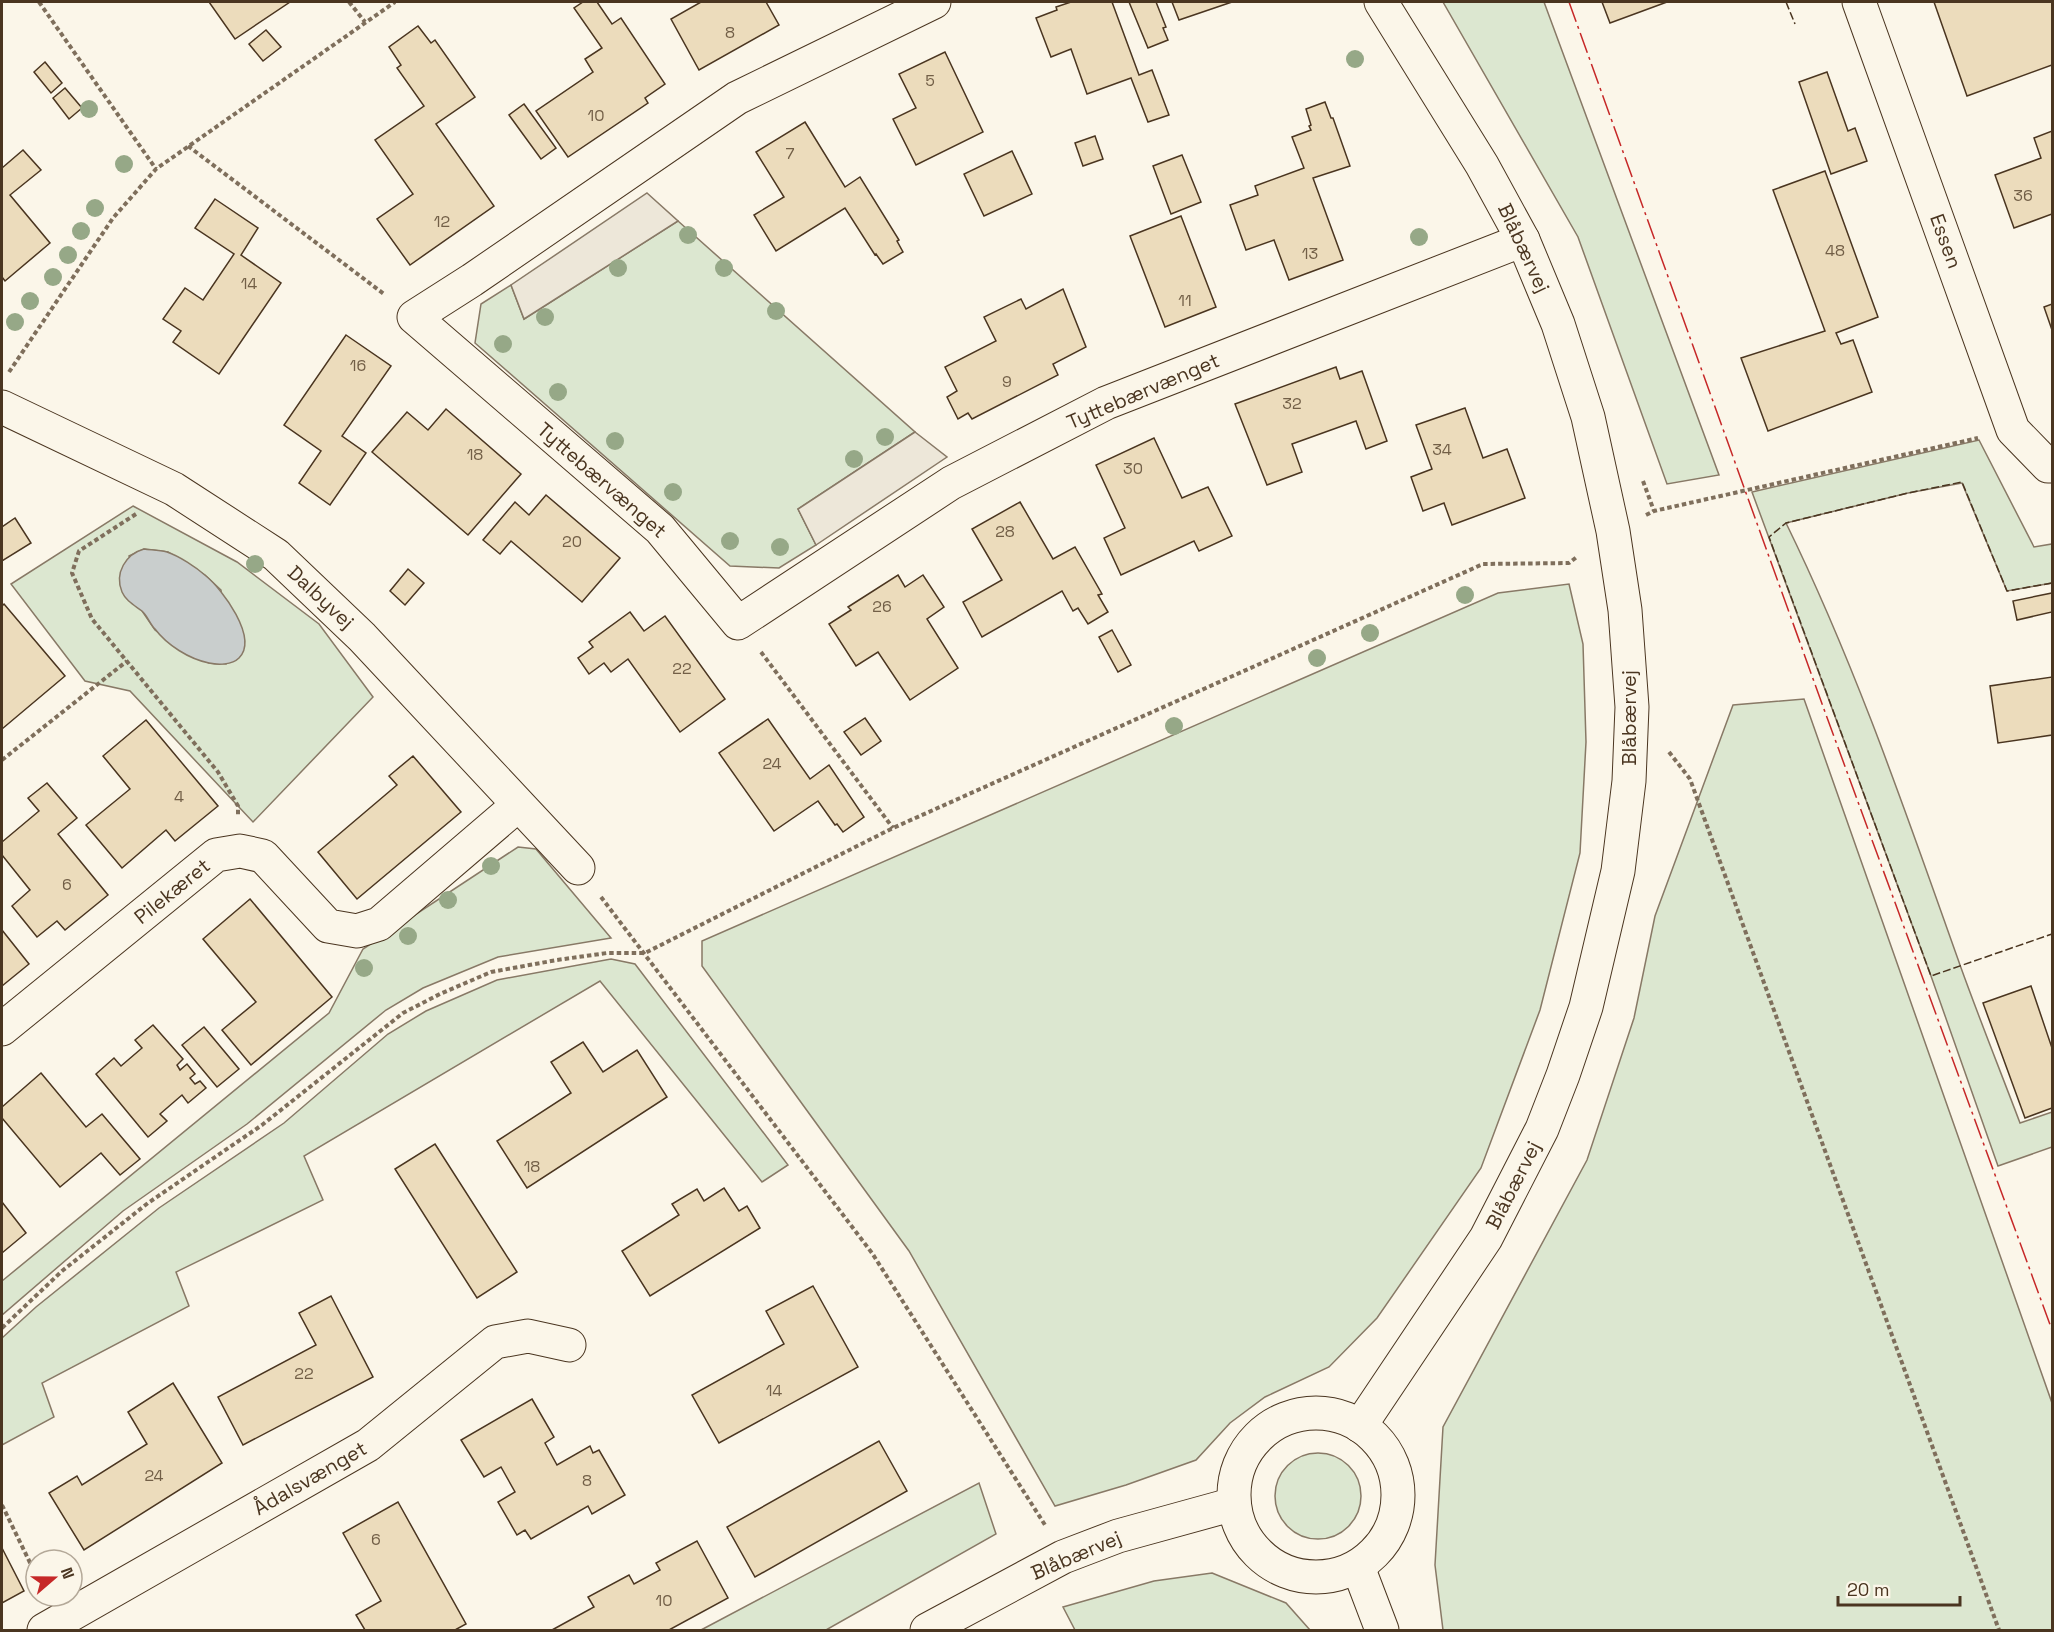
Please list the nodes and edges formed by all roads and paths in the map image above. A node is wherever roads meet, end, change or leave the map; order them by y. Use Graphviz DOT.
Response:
graph roads {
  1 [pos="39,2"];
  2 [pos="349,2"];
  3 [pos="395,2"];
  4 [pos="934,2"];
  5 [pos="1381,2"];
  6 [pos="1859,2"];
  7 [pos="365,22"];
  8 [pos="188,146"];
  9 [pos="156,169"];
  10 [pos="1523,240"];
  11 [pos="414,317"];
  12 [pos="8,373"];
  13 [pos="2,407"];
  14 [pos="2013,430"];
  15 [pos="2052,466"];
  16 [pos="174,489"];
  17 [pos="1613,531"];
  18 [pos="738,623"];
  19 [pos="127,661"];
  20 [pos="1669,752"];
  21 [pos="2,760"];
  22 [pos="518,805"];
  23 [pos="893,828"];
  24 [pos="240,851"];
  25 [pos="578,868"];
  26 [pos="645,953"];
  27 [pos="2,1029"];
  28 [pos="2,1328"];
  29 [pos="569,1345"];
  30 [pos="1360,1426"];
  31 [pos="1234,1504"];
  32 [pos="2,1505"];
  33 [pos="24,1550"];
  34 [pos="1063,1557"];
  35 [pos="1358,1567"];
  36 [pos="44,1630"];
  37 [pos="927,1630"];
  38 [pos="1382,1630"];
  39 [pos="2000,1630"];
  1 -- 9 [label="path"];
  2 -- 7 [label="path"];
  3 -- 7 [label="path"];
  4 -- 11 [label="street"];
  5 -- 10 [label="street, Blåbærvej"];
  6 -- 14 [label="street, Essen"];
  7 -- 8 [label="path"];
  8 -- 9 [label="path"];
  8 -- 11 [label="path"];
  9 -- 12 [label="path"];
  10 -- 17 [label="street, Blåbærvej"];
  10 -- 18 [label="street, Tyttebærvænget"];
  11 -- 18 [label="street, Tyttebærvænget"];
  13 -- 16 [label="street, Dalbyvej"];
  14 -- 15 [label="street, Essen"];
  14 -- 17 [label="path"];
  16 -- 19 [label="path"];
  16 -- 22 [label="street, Dalbyvej"];
  17 -- 23 [label="path"];
  17 -- 30 [label="street, Blåbærvej"];
  18 -- 23 [label="path"];
  19 -- 21 [label="path"];
  19 -- 24 [label="path"];
  20 -- 39 [label="path"];
  22 -- 24 [label="street"];
  22 -- 25 [label="street, Dalbyvej"];
  23 -- 26 [label="path"];
  24 -- 27 [label="street, Pilekæret"];
  25 -- 26 [label="path"];
  26 -- 28 [label="path"];
  26 -- 34 [label="path"];
  29 -- 36 [label="street, Ådalsvænget"];
  30 -- 31 [label="street"];
  30 -- 35 [label="street"];
  31 -- 34 [label="street, Blåbærvej"];
  31 -- 35 [label="street"];
  32 -- 33 [label="path"];
  34 -- 37 [label="street, Blåbærvej"];
  35 -- 38 [label="street"];
}
